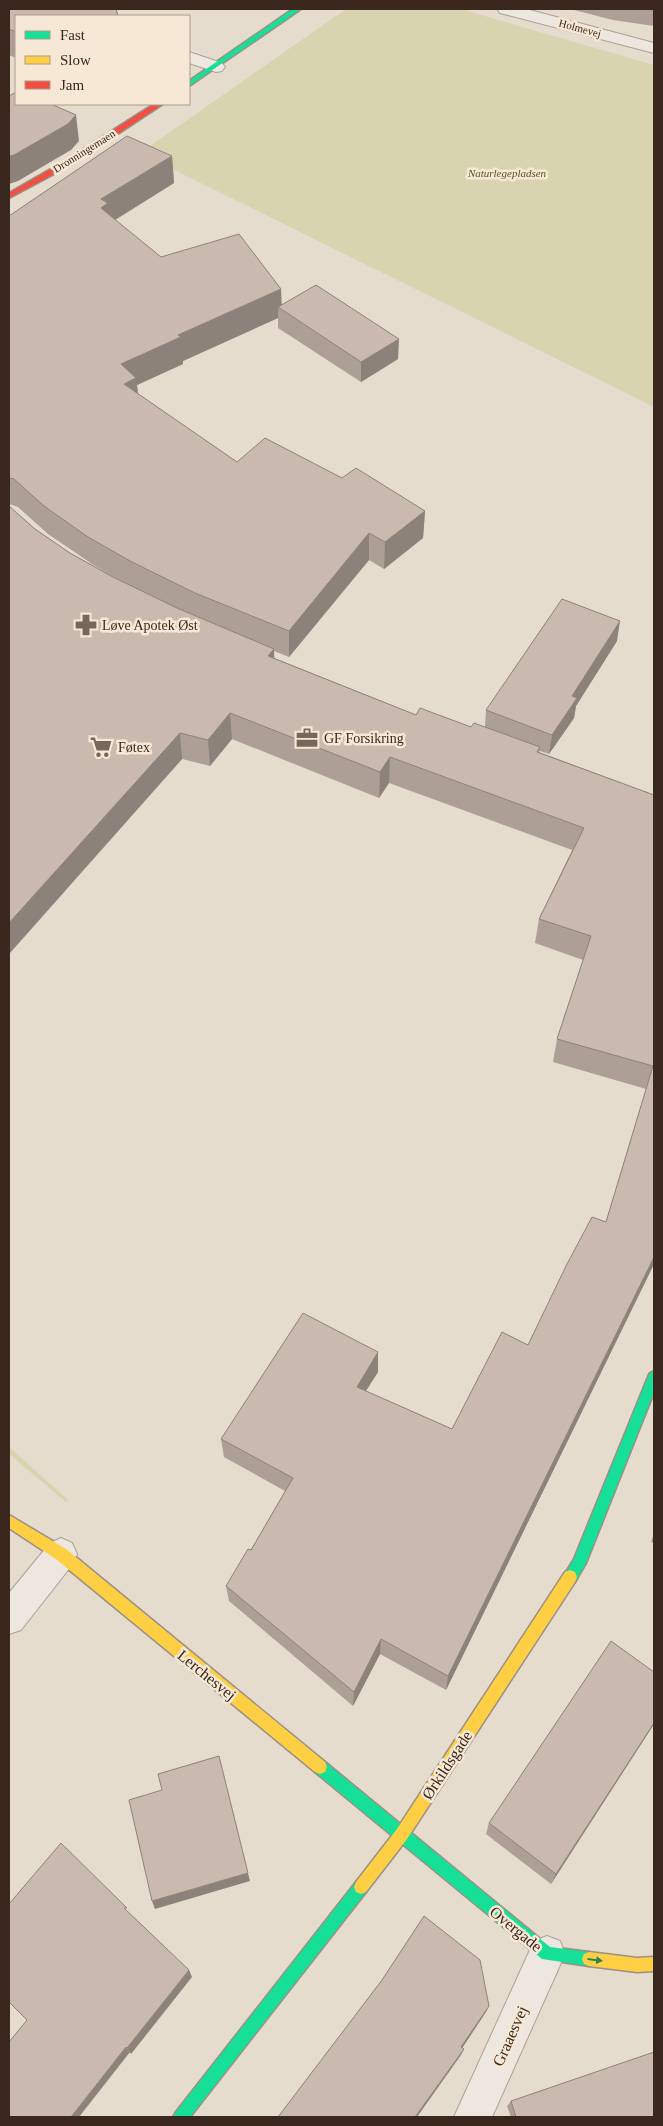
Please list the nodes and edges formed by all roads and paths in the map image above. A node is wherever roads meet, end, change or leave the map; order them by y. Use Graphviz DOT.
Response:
graph roads {
  1 [pos="297,9"];
  2 [pos="506,9"];
  3 [pos="654,48"];
  4 [pos="190,57"];
  5 [pos="216,66"];
  6 [pos="190,83"];
  7 [pos="157,105"];
  8 [pos="9,196"];
  9 [pos="654,1377"];
  10 [pos="9,1521"];
  11 [pos="61,1554"];
  12 [pos="9,1618"];
  13 [pos="402,1834"];
  14 [pos="547,1954"];
  15 [pos="654,1964"];
  16 [pos="181,2117"];
  17 [pos="473,2117"];
  1 -- 5 [label="street"];
  2 -- 3 [label="street, Holmevej"];
  4 -- 5 [label="street"];
  5 -- 6 [label="street"];
  7 -- 8 [label="street, Dronningemaen"];
  9 -- 13 [label="street, Ørkildsgade"];
  10 -- 11 [label="street, Lerchesvej"];
  11 -- 12 [label="street"];
  11 -- 13 [label="street, Lerchesvej"];
  13 -- 14 [label="street, Overgade"];
  13 -- 16 [label="street, Ørkildsgade"];
  14 -- 15 [label="street, Overgade, one-way"];
  14 -- 17 [label="street, Graaesvej"];
}
